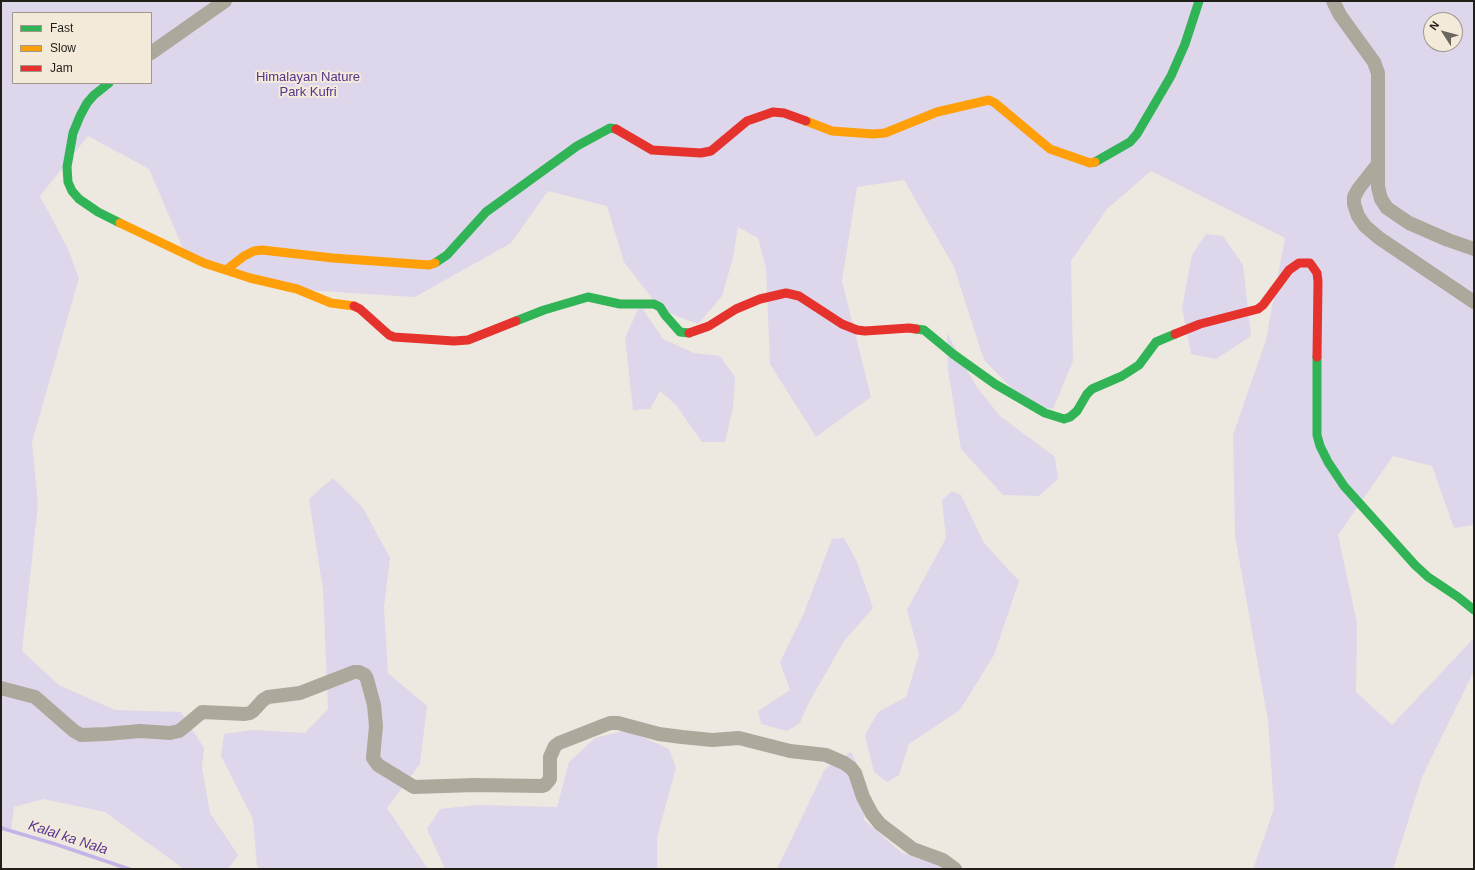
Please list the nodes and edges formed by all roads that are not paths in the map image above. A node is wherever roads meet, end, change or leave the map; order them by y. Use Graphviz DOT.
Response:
graph roads {
  1 [pos="225,1"];
  2 [pos="1199,1"];
  3 [pos="1333,1"];
  4 [pos="152,52"];
  5 [pos="108,84"];
  6 [pos="1378,164"];
  7 [pos="1474,249"];
  8 [pos="226,270"];
  9 [pos="1474,302"];
  10 [pos="1474,610"];
  11 [pos="1,688"];
  12 [pos="955,869"];
  1 -- 4 [label="street"];
  2 -- 8 [label="street"];
  3 -- 6 [label="street"];
  5 -- 8 [label="street"];
  6 -- 7 [label="street"];
  6 -- 9 [label="street"];
  8 -- 10 [label="street"];
  11 -- 12 [label="street"];
}
